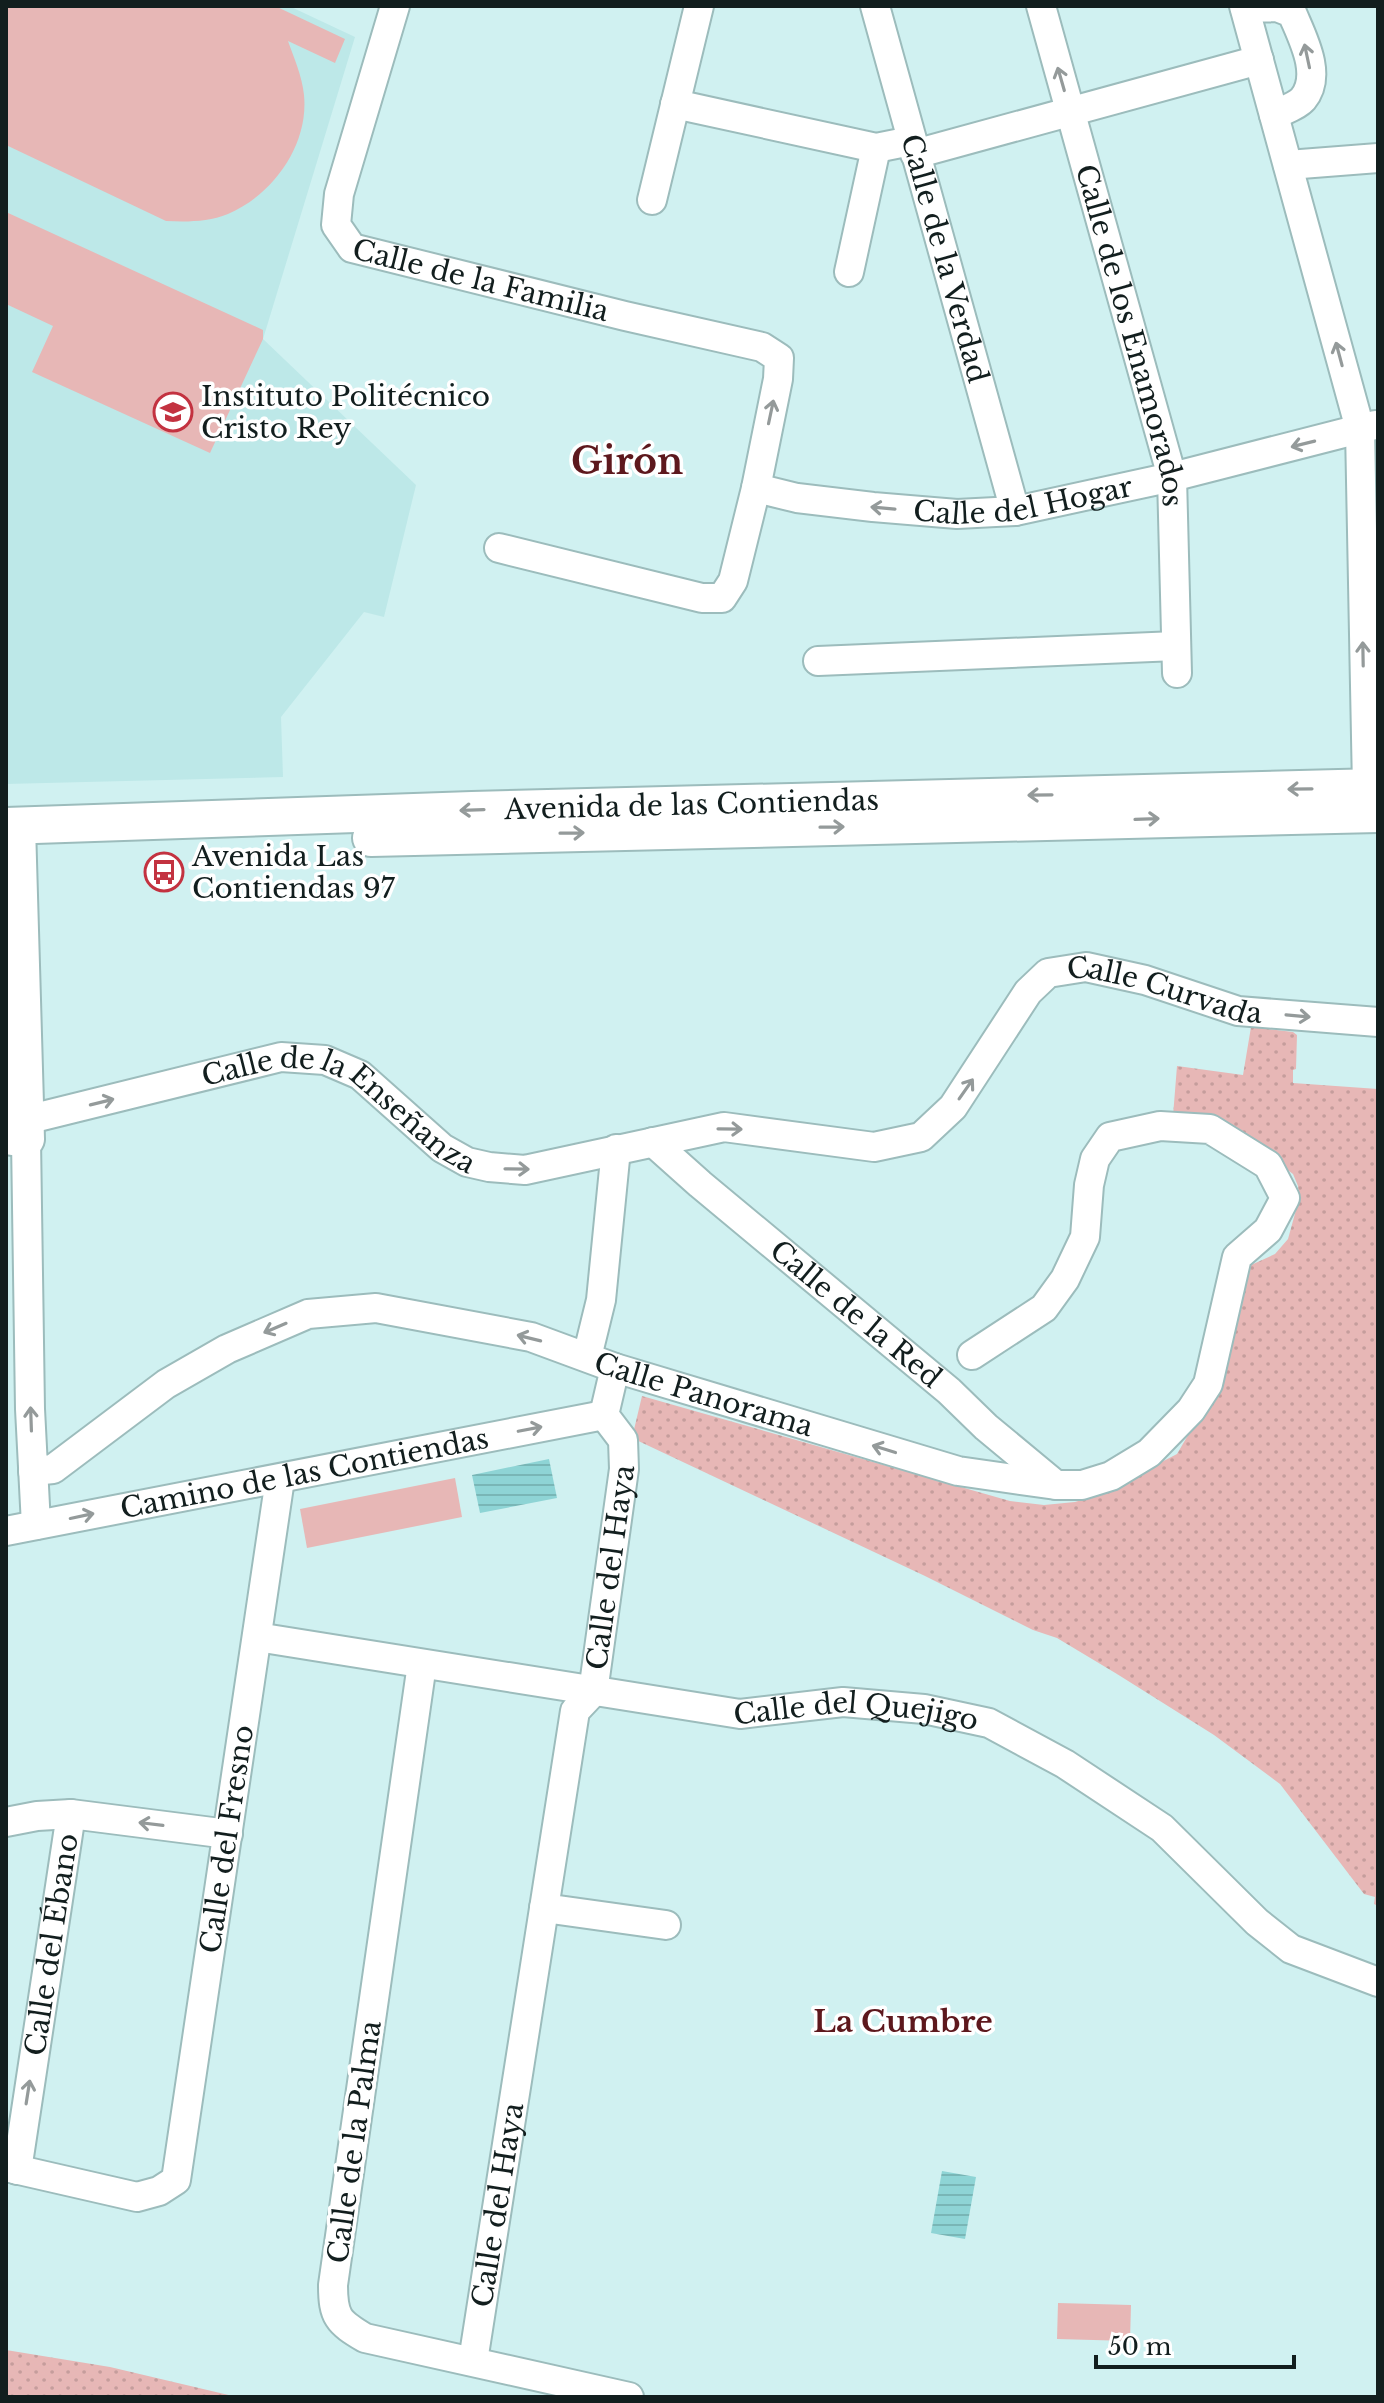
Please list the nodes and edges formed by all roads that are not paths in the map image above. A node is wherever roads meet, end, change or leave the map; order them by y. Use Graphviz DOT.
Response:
graph roads {
  1 [pos="395,6"];
  2 [pos="699,6"];
  3 [pos="875,6"];
  4 [pos="1041,6"];
  5 [pos="1244,7"];
  6 [pos="1259,60"];
  7 [pos="675,104"];
  8 [pos="1071,113"];
  9 [pos="1274,115"];
  10 [pos="876,148"];
  11 [pos="913,148"];
  12 [pos="1378,158"];
  13 [pos="1288,165"];
  14 [pos="652,200"];
  15 [pos="849,272"];
  16 [pos="1369,426"];
  17 [pos="1172,477"];
  18 [pos="756,488"];
  19 [pos="1015,511"];
  20 [pos="499,548"];
  21 [pos="818,661"];
  22 [pos="1374,796"];
  23 [pos="12,838"];
  24 [pos="1378,1022"];
  25 [pos="19,1132"];
  26 [pos="653,1142"];
  27 [pos="616,1149"];
  28 [pos="972,1355"];
  29 [pos="587,1357"];
  30 [pos="615,1368"];
  31 [pos="604,1415"];
  32 [pos="986,1427"];
  33 [pos="33,1471"];
  34 [pos="958,1471"];
  35 [pos="280,1479"];
  36 [pos="1056,1485"];
  37 [pos="36,1525"];
  38 [pos="6,1531"];
  39 [pos="257,1637"];
  40 [pos="422,1664"];
  41 [pos="593,1692"];
  42 [pos="71,1814"];
  43 [pos="6,1822"];
  44 [pos="228,1834"];
  45 [pos="544,1908"];
  46 [pos="666,1925"];
  47 [pos="1378,1982"];
  48 [pos="11,2168"];
  49 [pos="473,2361"];
  50 [pos="629,2397"];
  18 -- 1 [label="street, Calle de la Familia, one-way"];
  2 -- 7 [label="street"];
  3 -- 11 [label="street, Calle de la Verdad"];
  8 -- 4 [label="street, Calle de los Enamorados, one-way"];
  5 -- 6 [label="street"];
  9 -- 5 [label="street, one-way"];
  6 -- 8 [label="street"];
  6 -- 9 [label="street"];
  7 -- 10 [label="street"];
  7 -- 14 [label="street"];
  8 -- 11 [label="street"];
  8 -- 17 [label="street, Calle de los Enamorados"];
  9 -- 13 [label="street"];
  10 -- 11 [label="street"];
  10 -- 15 [label="street"];
  11 -- 19 [label="street, Calle de la Verdad"];
  12 -- 13 [label="street"];
  16 -- 13 [label="street, one-way"];
  16 -- 17 [label="street, Calle del Hogar, one-way"];
  22 -- 16 [label="street, one-way"];
  17 -- 19 [label="street, Calle del Hogar"];
  17 -- 21 [label="street, Calle de los Enamorados"];
  19 -- 18 [label="street, Calle del Hogar, one-way"];
  18 -- 20 [label="street"];
  22 -- 23 [label="street, Avenida de las Contiendas"];
  23 -- 25 [label="street"];
  26 -- 24 [label="street, Calle Curvada, one-way"];
  25 -- 27 [label="street, Calle de la Enseñanza, one-way"];
  33 -- 25 [label="street, one-way"];
  26 -- 27 [label="street, Calle de la Enseñanza"];
  26 -- 32 [label="street, Calle de la Red"];
  27 -- 29 [label="street"];
  28 -- 36 [label="street, Calle Panorama"];
  29 -- 30 [label="street, Calle Panorama"];
  29 -- 33 [label="street, Calle Panorama, one-way"];
  30 -- 31 [label="street"];
  34 -- 30 [label="street, Calle Panorama, one-way"];
  35 -- 31 [label="street, Camino de las Contiendas, one-way"];
  31 -- 41 [label="street, Calle del Haya"];
  32 -- 34 [label="street"];
  32 -- 36 [label="street, Calle de la Red"];
  33 -- 37 [label="street"];
  34 -- 36 [label="street, Calle Panorama"];
  37 -- 35 [label="street, Camino de las Contiendas, one-way"];
  35 -- 39 [label="street, Calle del Fresno"];
  37 -- 38 [label="street, Camino de las Contiendas"];
  39 -- 40 [label="street, Calle del Quejigo"];
  39 -- 44 [label="street, Calle del Fresno"];
  40 -- 41 [label="street, Calle del Quejigo"];
  40 -- 49 [label="street, Calle de la Palma"];
  41 -- 45 [label="street, Calle del Haya"];
  41 -- 47 [label="street, Calle del Quejigo"];
  42 -- 43 [label="street"];
  44 -- 42 [label="street, one-way"];
  48 -- 42 [label="street, Calle del Ébano, one-way"];
  44 -- 48 [label="street, Calle del Fresno"];
  45 -- 46 [label="street"];
  45 -- 49 [label="street, Calle del Haya"];
  49 -- 50 [label="street, Calle de la Palma"];
}
